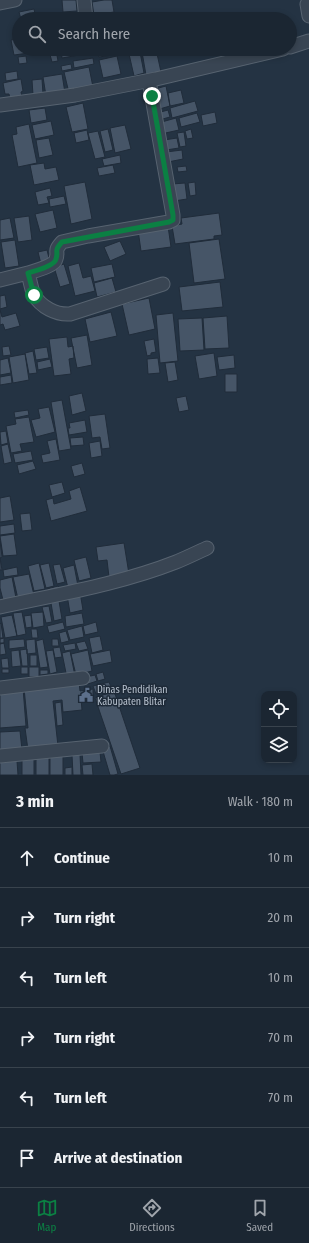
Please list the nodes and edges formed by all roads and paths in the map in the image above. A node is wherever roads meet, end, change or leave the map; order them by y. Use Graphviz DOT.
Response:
graph roads {
  1 [pos="15,0"];
  2 [pos="84,0"];
  3 [pos="309,1"];
  4 [pos="0,3"];
  5 [pos="85,12"];
  6 [pos="309,16"];
  7 [pos="309,41"];
  8 [pos="297,45"];
  9 [pos="254,56"];
  10 [pos="149,81"];
  11 [pos="0,105"];
  12 [pos="28,273"];
  13 [pos="0,280"];
  14 [pos="163,284"];
  15 [pos="207,548"];
  16 [pos="0,607"];
  17 [pos="83,678"];
  18 [pos="0,688"];
  19 [pos="102,746"];
  20 [pos="0,756"];
  1 -- 4 [label="street"];
  2 -- 5 [label="street"];
  3 -- 6 [label="street"];
  7 -- 8 [label="street"];
  9 -- 10 [label="street"];
  10 -- 11 [label="street"];
  10 -- 12 [label="street"];
  12 -- 13 [label="street"];
  12 -- 14 [label="street"];
  15 -- 16 [label="street"];
  17 -- 18 [label="street"];
  19 -- 20 [label="street"];
}
